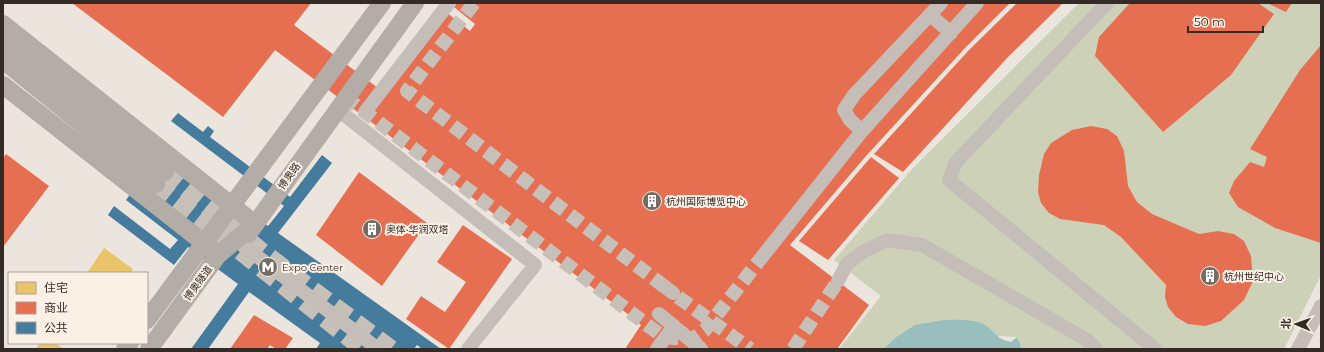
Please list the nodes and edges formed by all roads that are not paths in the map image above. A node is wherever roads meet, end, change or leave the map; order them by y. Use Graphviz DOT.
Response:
graph roads {
  1 [pos="382,3"];
  2 [pos="415,3"];
  3 [pos="449,3"];
  4 [pos="942,3"];
  5 [pos="978,3"];
  6 [pos="1107,3"];
  7 [pos="930,15"];
  8 [pos="3,24"];
  9 [pos="951,33"];
  10 [pos="3,43"];
  11 [pos="3,60"];
  12 [pos="3,85"];
  13 [pos="337,109"];
  14 [pos="365,112"];
  15 [pos="862,131"];
  16 [pos="232,206"];
  17 [pos="255,224"];
  18 [pos="204,242"];
  19 [pos="241,244"];
  20 [pos="762,257"];
  21 [pos="223,259"];
  22 [pos="838,281"];
  23 [pos="1321,306"];
  24 [pos="659,314"];
  25 [pos="148,319"];
  26 [pos="674,326"];
  27 [pos="693,346"];
  28 [pos="149,349"];
  29 [pos="164,349"];
  30 [pos="378,349"];
  31 [pos="468,349"];
  32 [pos="657,349"];
  33 [pos="1096,349"];
  34 [pos="1155,349"];
  35 [pos="1298,349"];
  1 -- 16 [label="main road"];
  2 -- 13 [label="main road, 博奥路"];
  3 -- 14 [label="street"];
  4 -- 7 [label="street"];
  5 -- 9 [label="street"];
  6 -- 34 [label="street"];
  7 -- 9 [label="street"];
  7 -- 15 [label="street"];
  8 -- 16 [label="main road"];
  9 -- 15 [label="street"];
  10 -- 11 [label="main road"];
  12 -- 18 [label="main road"];
  13 -- 17 [label="main road, 博奥路"];
  13 -- 31 [label="street"];
  15 -- 20 [label="street"];
  16 -- 17 [label="main road"];
  16 -- 18 [label="main road"];
  17 -- 19 [label="main road, 博奥路"];
  17 -- 21 [label="main road, 博奥隧道"];
  18 -- 21 [label="main road"];
  18 -- 25 [label="main road"];
  19 -- 21 [label="main road, 博奥路"];
  19 -- 30 [label="street"];
  21 -- 28 [label="main road, 博奥隧道"];
  21 -- 29 [label="main road, 博奥路"];
  22 -- 33 [label="street"];
  23 -- 35 [label="street"];
  24 -- 26 [label="street"];
  26 -- 27 [label="street"];
  26 -- 32 [label="street"];
}
